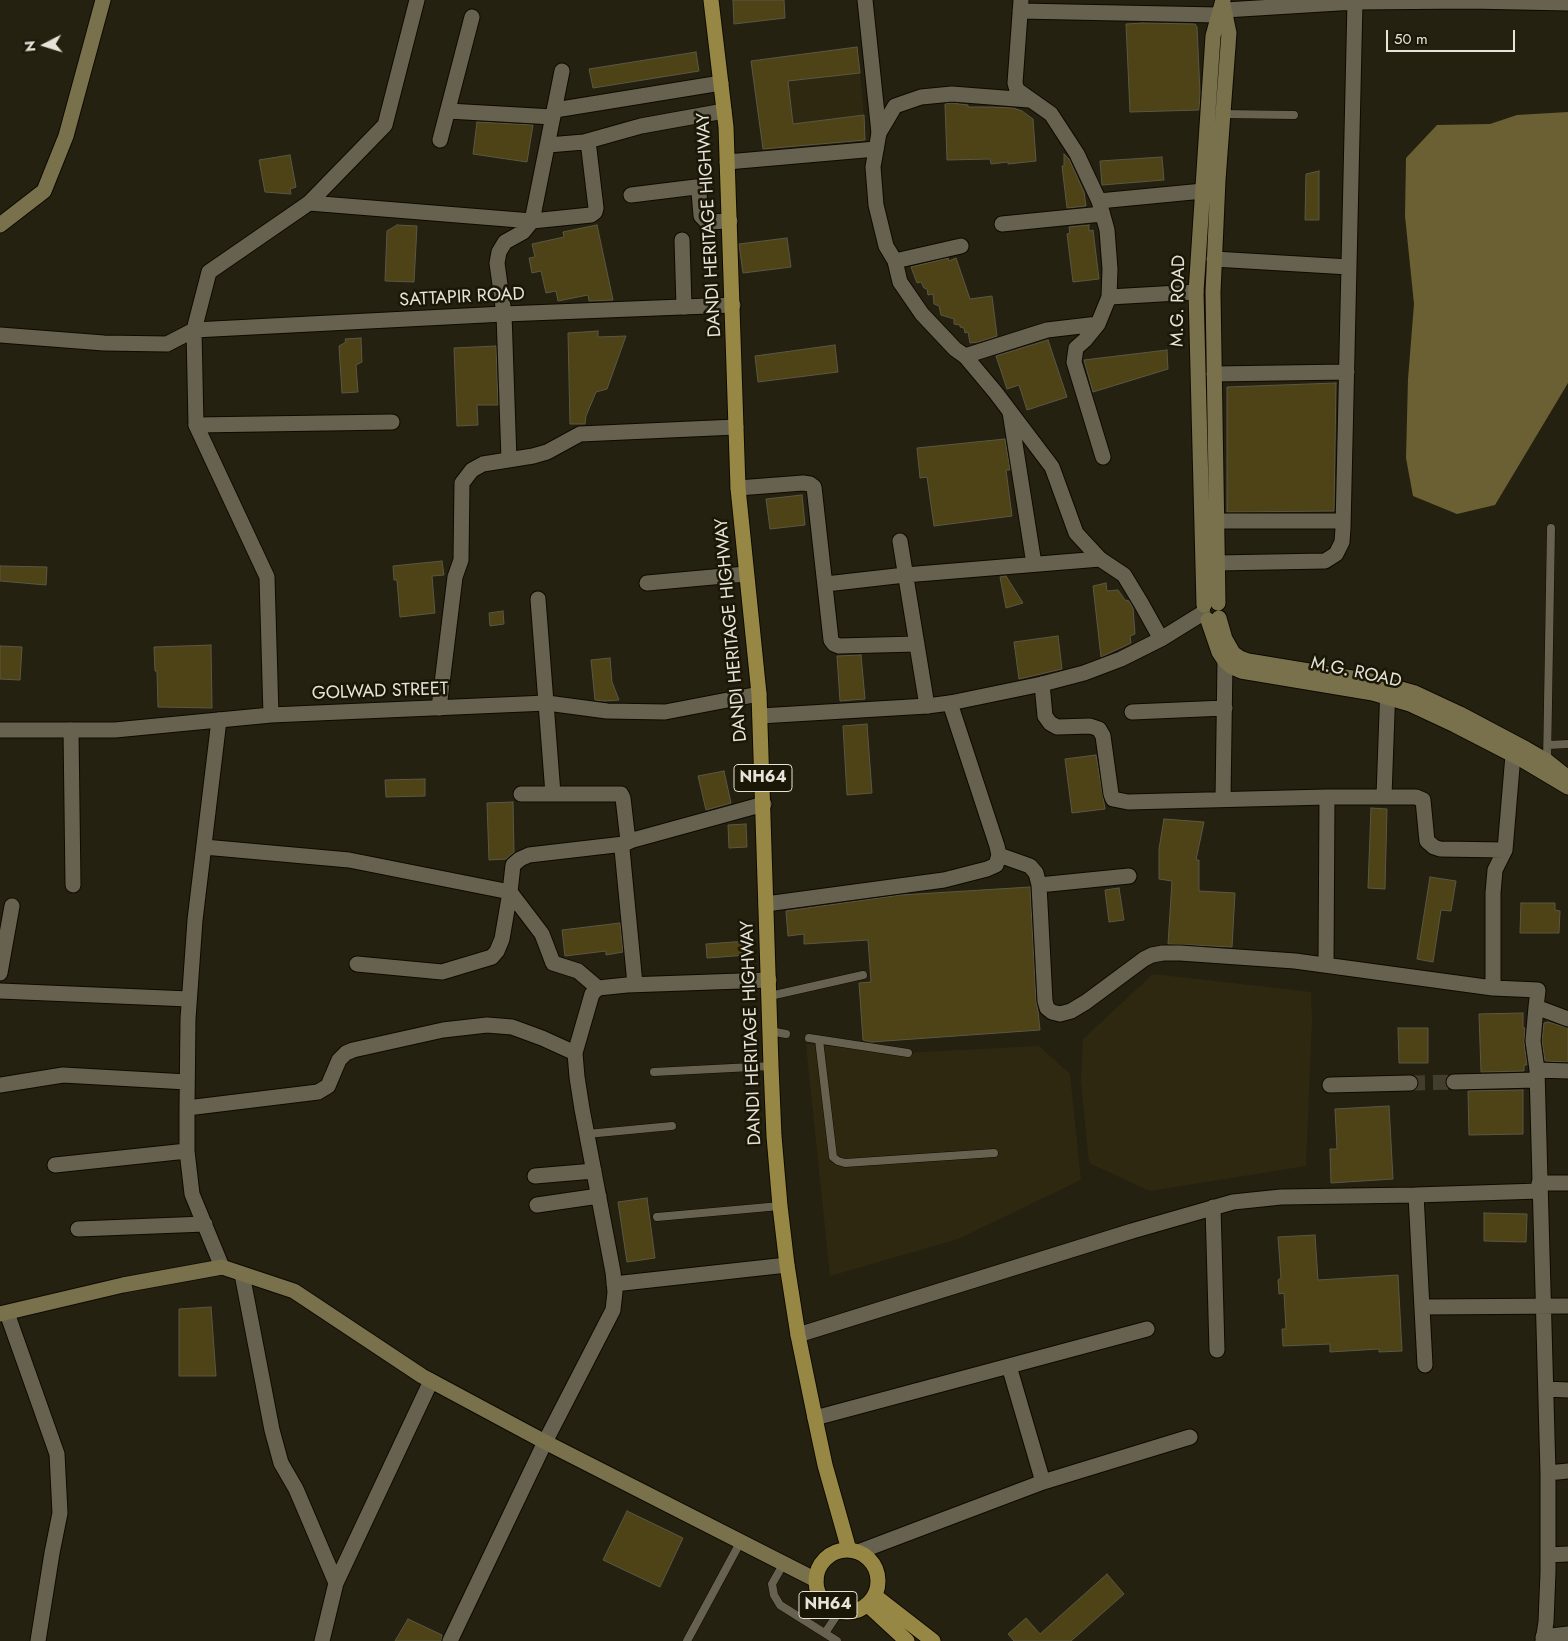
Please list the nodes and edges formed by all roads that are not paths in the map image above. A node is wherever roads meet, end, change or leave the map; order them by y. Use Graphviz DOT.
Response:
graph roads {
  1 [pos="103,0"];
  2 [pos="417,0"];
  3 [pos="711,0"];
  4 [pos="865,0"];
  5 [pos="1501,1"];
  6 [pos="1355,2"];
  7 [pos="1568,3"];
  8 [pos="1020,5"];
  9 [pos="1222,13"];
  10 [pos="472,17"];
  11 [pos="562,71"];
  12 [pos="721,83"];
  13 [pos="1033,101"];
  14 [pos="448,111"];
  15 [pos="724,111"];
  16 [pos="554,113"];
  17 [pos="1223,114"];
  18 [pos="1294,115"];
  19 [pos="878,134"];
  20 [pos="440,140"];
  21 [pos="588,141"];
  22 [pos="548,145"];
  23 [pos="876,149"];
  24 [pos="728,162"];
  25 [pos="1202,191"];
  26 [pos="631,195"];
  27 [pos="309,203"];
  28 [pos="1100,207"];
  29 [pos="532,221"];
  30 [pos="730,221"];
  31 [pos="1002,224"];
  32 [pos="0,226"];
  33 [pos="682,240"];
  34 [pos="961,246"];
  35 [pos="1214,259"];
  36 [pos="895,261"];
  37 [pos="1349,267"];
  38 [pos="1196,292"];
  39 [pos="1109,297"];
  40 [pos="733,305"];
  41 [pos="684,307"];
  42 [pos="504,314"];
  43 [pos="1098,324"];
  44 [pos="194,330"];
  45 [pos="0,334"];
  46 [pos="965,356"];
  47 [pos="1347,372"];
  48 [pos="1214,374"];
  49 [pos="1010,412"];
  50 [pos="392,422"];
  51 [pos="196,425"];
  52 [pos="736,428"];
  53 [pos="1103,457"];
  54 [pos="509,460"];
  55 [pos="738,488"];
  56 [pos="1216,521"];
  57 [pos="1343,521"];
  58 [pos="1551,528"];
  59 [pos="900,541"];
  60 [pos="1100,559"];
  61 [pos="1217,563"];
  62 [pos="1034,564"];
  63 [pos="746,574"];
  64 [pos="905,575"];
  65 [pos="646,583"];
  66 [pos="826,584"];
  67 [pos="538,599"];
  68 [pos="1210,612"];
  69 [pos="1161,639"];
  70 [pos="917,644"];
  71 [pos="1225,661"];
  72 [pos="1260,669"];
  73 [pos="1042,684"];
  74 [pos="1388,691"];
  75 [pos="759,694"];
  76 [pos="547,703"];
  77 [pos="950,703"];
  78 [pos="928,706"];
  79 [pos="439,708"];
  80 [pos="1225,708"];
  81 [pos="1132,712"];
  82 [pos="271,715"];
  83 [pos="760,716"];
  84 [pos="219,720"];
  85 [pos="0,730"];
  86 [pos="71,730"];
  87 [pos="1568,744"];
  88 [pos="1548,745"];
  89 [pos="1513,755"];
  90 [pos="1547,768"];
  91 [pos="1568,778"];
  92 [pos="1568,787"];
  93 [pos="520,794"];
  94 [pos="554,794"];
  95 [pos="1327,796"];
  96 [pos="1384,796"];
  97 [pos="1223,799"];
  98 [pos="764,804"];
  99 [pos="626,843"];
  100 [pos="204,847"];
  101 [pos="1505,850"];
  102 [pos="999,855"];
  103 [pos="1129,876"];
  104 [pos="73,885"];
  105 [pos="1039,885"];
  106 [pos="510,892"];
  107 [pos="766,904"];
  108 [pos="12,906"];
  109 [pos="357,964"];
  110 [pos="1326,964"];
  111 [pos="0,973"];
  112 [pos="863,975"];
  113 [pos="769,980"];
  114 [pos="636,984"];
  115 [pos="598,988"];
  116 [pos="1493,988"];
  117 [pos="0,991"];
  118 [pos="770,996"];
  119 [pos="189,1000"];
  120 [pos="1536,1007"];
  121 [pos="1568,1019"];
  122 [pos="770,1031"];
  123 [pos="786,1034"];
  124 [pos="809,1038"];
  125 [pos="820,1040"];
  126 [pos="575,1053"];
  127 [pos="908,1053"];
  128 [pos="771,1066"];
  129 [pos="1568,1071"];
  130 [pos="654,1072"];
  131 [pos="1537,1075"];
  132 [pos="187,1082"];
  133 [pos="1454,1082"];
  134 [pos="1410,1083"];
  135 [pos="1330,1085"];
  136 [pos="0,1086"];
  137 [pos="187,1108"];
  138 [pos="672,1126"];
  139 [pos="587,1134"];
  140 [pos="187,1151"];
  141 [pos="994,1153"];
  142 [pos="55,1165"];
  143 [pos="594,1171"];
  144 [pos="535,1176"];
  145 [pos="1568,1183"];
  146 [pos="1539,1187"];
  147 [pos="599,1196"];
  148 [pos="1416,1196"];
  149 [pos="537,1205"];
  150 [pos="780,1206"];
  151 [pos="1213,1207"];
  152 [pos="657,1217"];
  153 [pos="205,1224"];
  154 [pos="78,1228"];
  155 [pos="787,1264"];
  156 [pos="222,1267"];
  157 [pos="242,1274"];
  158 [pos="614,1284"];
  159 [pos="1568,1306"];
  160 [pos="1422,1307"];
  161 [pos="1543,1307"];
  162 [pos="3,1313"];
  163 [pos="1147,1329"];
  164 [pos="798,1335"];
  165 [pos="1217,1350"];
  166 [pos="1425,1365"];
  167 [pos="1009,1366"];
  168 [pos="431,1381"];
  169 [pos="1546,1390"];
  170 [pos="1568,1390"];
  171 [pos="815,1418"];
  172 [pos="1190,1436"];
  173 [pos="545,1442"];
  174 [pos="1568,1471"];
  175 [pos="1548,1473"];
  176 [pos="1043,1482"];
  177 [pos="741,1541"];
  178 [pos="853,1551"];
  179 [pos="1568,1554"];
  180 [pos="1548,1556"];
  181 [pos="784,1563"];
  182 [pos="816,1580"];
  183 [pos="336,1583"];
  184 [pos="871,1600"];
  185 [pos="839,1612"];
  186 [pos="825,1634"];
  187 [pos="1568,1634"];
  188 [pos="1543,1639"];
  189 [pos="38,1641"];
  190 [pos="322,1641"];
  191 [pos="450,1641"];
  192 [pos="686,1641"];
  193 [pos="837,1641"];
  194 [pos="907,1641"];
  195 [pos="933,1641"];
  1 -- 32 [label="main road"];
  2 -- 27 [label="street"];
  3 -- 12 [label="highway, DANDI HERITAGE HIGHWAY / NH64"];
  4 -- 19 [label="street"];
  5 -- 6 [label="street"];
  5 -- 7 [label="street"];
  6 -- 9 [label="street"];
  6 -- 37 [label="street"];
  8 -- 9 [label="street"];
  8 -- 13 [label="street"];
  9 -- 17 [label="main road, M.G. ROAD"];
  9 -- 25 [label="main road, M.G. ROAD"];
  10 -- 14 [label="street"];
  11 -- 16 [label="street"];
  12 -- 15 [label="highway, DANDI HERITAGE HIGHWAY / NH64"];
  12 -- 16 [label="street"];
  13 -- 19 [label="street"];
  13 -- 28 [label="street"];
  14 -- 16 [label="street"];
  14 -- 20 [label="street"];
  15 -- 21 [label="street"];
  15 -- 24 [label="highway, DANDI HERITAGE HIGHWAY / NH64"];
  16 -- 22 [label="street"];
  17 -- 18 [label="lane"];
  17 -- 35 [label="main road, M.G. ROAD"];
  19 -- 23 [label="street"];
  21 -- 22 [label="street"];
  21 -- 29 [label="street"];
  22 -- 29 [label="street"];
  23 -- 24 [label="street"];
  23 -- 36 [label="street"];
  24 -- 30 [label="highway, DANDI HERITAGE HIGHWAY / NH64"];
  25 -- 28 [label="street"];
  25 -- 38 [label="main road, M.G. ROAD"];
  26 -- 30 [label="street"];
  27 -- 29 [label="street"];
  27 -- 44 [label="street"];
  28 -- 31 [label="street"];
  28 -- 39 [label="street"];
  29 -- 42 [label="street"];
  30 -- 40 [label="highway, DANDI HERITAGE HIGHWAY / NH64"];
  33 -- 41 [label="street"];
  34 -- 36 [label="street"];
  35 -- 37 [label="street"];
  35 -- 48 [label="main road, M.G. ROAD"];
  36 -- 46 [label="street"];
  37 -- 47 [label="street"];
  38 -- 39 [label="street"];
  38 -- 68 [label="main road, M.G. ROAD"];
  39 -- 43 [label="street"];
  40 -- 41 [label="street, SATTAPIR ROAD"];
  40 -- 52 [label="highway, DANDI HERITAGE HIGHWAY / NH64"];
  41 -- 42 [label="street, SATTAPIR ROAD"];
  42 -- 44 [label="street, SATTAPIR ROAD"];
  42 -- 54 [label="street"];
  43 -- 46 [label="street"];
  43 -- 53 [label="street"];
  44 -- 45 [label="street"];
  44 -- 51 [label="street"];
  46 -- 49 [label="street"];
  47 -- 48 [label="street"];
  47 -- 57 [label="street"];
  48 -- 56 [label="main road, M.G. ROAD"];
  49 -- 60 [label="street"];
  49 -- 62 [label="street"];
  50 -- 51 [label="street"];
  51 -- 82 [label="street"];
  52 -- 54 [label="street"];
  52 -- 55 [label="highway, DANDI HERITAGE HIGHWAY / NH64"];
  54 -- 79 [label="street"];
  55 -- 63 [label="highway, DANDI HERITAGE HIGHWAY / NH64"];
  55 -- 66 [label="street"];
  56 -- 57 [label="street"];
  56 -- 61 [label="main road, M.G. ROAD"];
  57 -- 61 [label="street"];
  58 -- 88 [label="lane"];
  59 -- 64 [label="street"];
  60 -- 62 [label="street"];
  60 -- 69 [label="street"];
  61 -- 68 [label="main road, M.G. ROAD"];
  62 -- 64 [label="street"];
  63 -- 65 [label="street"];
  63 -- 75 [label="highway, DANDI HERITAGE HIGHWAY / NH64"];
  64 -- 66 [label="street"];
  64 -- 70 [label="street"];
  66 -- 70 [label="street"];
  67 -- 76 [label="street"];
  68 -- 69 [label="street"];
  68 -- 71 [label="main road, M.G. ROAD"];
  68 -- 72 [label="main road, M.G. ROAD"];
  69 -- 73 [label="street"];
  70 -- 78 [label="street"];
  71 -- 72 [label="main road, M.G. ROAD"];
  71 -- 80 [label="street"];
  72 -- 74 [label="main road, M.G. ROAD"];
  73 -- 77 [label="street"];
  73 -- 97 [label="street"];
  74 -- 89 [label="main road, M.G. ROAD"];
  74 -- 90 [label="main road, M.G. ROAD"];
  74 -- 96 [label="street"];
  75 -- 76 [label="street, GOLWAD STREET"];
  75 -- 83 [label="highway, DANDI HERITAGE HIGHWAY / NH64"];
  76 -- 79 [label="street, GOLWAD STREET"];
  76 -- 94 [label="street"];
  77 -- 78 [label="street"];
  77 -- 102 [label="street"];
  78 -- 83 [label="street"];
  79 -- 82 [label="street, GOLWAD STREET"];
  80 -- 81 [label="street"];
  80 -- 97 [label="street"];
  82 -- 84 [label="street, GOLWAD STREET"];
  83 -- 98 [label="highway, DANDI HERITAGE HIGHWAY / NH64"];
  84 -- 86 [label="street, GOLWAD STREET"];
  84 -- 100 [label="street"];
  85 -- 86 [label="street, GOLWAD STREET"];
  86 -- 104 [label="street"];
  87 -- 88 [label="lane"];
  88 -- 90 [label="lane"];
  89 -- 90 [label="main road, M.G. ROAD"];
  89 -- 101 [label="street"];
  90 -- 91 [label="main road, M.G. ROAD"];
  90 -- 92 [label="main road, M.G. ROAD"];
  93 -- 94 [label="street"];
  94 -- 99 [label="street"];
  95 -- 96 [label="street"];
  95 -- 97 [label="street"];
  95 -- 110 [label="street"];
  96 -- 101 [label="street"];
  98 -- 99 [label="street"];
  98 -- 107 [label="highway, DANDI HERITAGE HIGHWAY / NH64"];
  99 -- 106 [label="street"];
  99 -- 114 [label="street"];
  100 -- 106 [label="street"];
  100 -- 119 [label="street"];
  101 -- 116 [label="street"];
  102 -- 105 [label="street"];
  102 -- 107 [label="street"];
  103 -- 105 [label="street"];
  105 -- 110 [label="street"];
  106 -- 109 [label="street"];
  106 -- 115 [label="street"];
  107 -- 113 [label="highway, DANDI HERITAGE HIGHWAY / NH64"];
  108 -- 111 [label="street"];
  110 -- 116 [label="street"];
  112 -- 118 [label="lane"];
  113 -- 114 [label="street"];
  113 -- 118 [label="highway, DANDI HERITAGE HIGHWAY / NH64"];
  114 -- 115 [label="street"];
  115 -- 126 [label="street"];
  116 -- 120 [label="street"];
  117 -- 119 [label="street"];
  118 -- 122 [label="highway, DANDI HERITAGE HIGHWAY / NH64"];
  119 -- 132 [label="street"];
  120 -- 121 [label="street"];
  120 -- 131 [label="street"];
  122 -- 123 [label="lane"];
  122 -- 128 [label="highway, DANDI HERITAGE HIGHWAY / NH64"];
  124 -- 125 [label="lane"];
  125 -- 127 [label="lane"];
  125 -- 141 [label="lane"];
  126 -- 137 [label="street"];
  126 -- 139 [label="street"];
  128 -- 130 [label="lane"];
  128 -- 150 [label="highway, DANDI HERITAGE HIGHWAY / NH64"];
  129 -- 131 [label="street"];
  131 -- 133 [label="street"];
  131 -- 146 [label="street"];
  132 -- 136 [label="street"];
  132 -- 137 [label="street"];
  134 -- 135 [label="street"];
  137 -- 140 [label="street"];
  138 -- 139 [label="lane"];
  139 -- 143 [label="street"];
  140 -- 142 [label="street"];
  140 -- 153 [label="street"];
  143 -- 144 [label="street"];
  143 -- 147 [label="street"];
  145 -- 146 [label="street"];
  146 -- 148 [label="street"];
  146 -- 161 [label="street"];
  147 -- 149 [label="street"];
  147 -- 158 [label="street"];
  148 -- 151 [label="street"];
  148 -- 160 [label="street"];
  150 -- 152 [label="lane"];
  150 -- 155 [label="highway, DANDI HERITAGE HIGHWAY / NH64"];
  151 -- 164 [label="street"];
  151 -- 165 [label="street"];
  153 -- 154 [label="street"];
  153 -- 156 [label="street"];
  155 -- 158 [label="street"];
  155 -- 164 [label="highway, DANDI HERITAGE HIGHWAY / NH64"];
  156 -- 157 [label="main road"];
  156 -- 162 [label="main road"];
  157 -- 168 [label="main road"];
  157 -- 183 [label="street"];
  158 -- 173 [label="street"];
  159 -- 161 [label="street"];
  160 -- 161 [label="street"];
  160 -- 166 [label="street"];
  161 -- 169 [label="street"];
  162 -- 189 [label="street"];
  163 -- 167 [label="street"];
  164 -- 171 [label="highway, DANDI HERITAGE HIGHWAY / NH64"];
  167 -- 171 [label="street"];
  167 -- 176 [label="street"];
  168 -- 173 [label="main road"];
  168 -- 183 [label="street"];
  169 -- 170 [label="street"];
  169 -- 175 [label="street"];
  171 -- 178 [label="highway, DANDI HERITAGE HIGHWAY / NH64"];
  172 -- 176 [label="street"];
  173 -- 177 [label="main road"];
  173 -- 191 [label="street"];
  174 -- 175 [label="street"];
  175 -- 180 [label="street"];
  176 -- 178 [label="street"];
  177 -- 181 [label="main road"];
  177 -- 192 [label="lane"];
  178 -- 182 [label="highway, NH64"];
  178 -- 184 [label="highway, NH64"];
  179 -- 180 [label="street"];
  180 -- 188 [label="street"];
  181 -- 182 [label="main road"];
  181 -- 186 [label="lane"];
  182 -- 185 [label="highway, NH64"];
  183 -- 190 [label="street"];
  184 -- 185 [label="highway, NH64"];
  184 -- 194 [label="highway, NH64"];
  184 -- 195 [label="highway, NH64"];
  185 -- 186 [label="lane"];
  186 -- 193 [label="lane"];
  187 -- 188 [label="street"];
}
